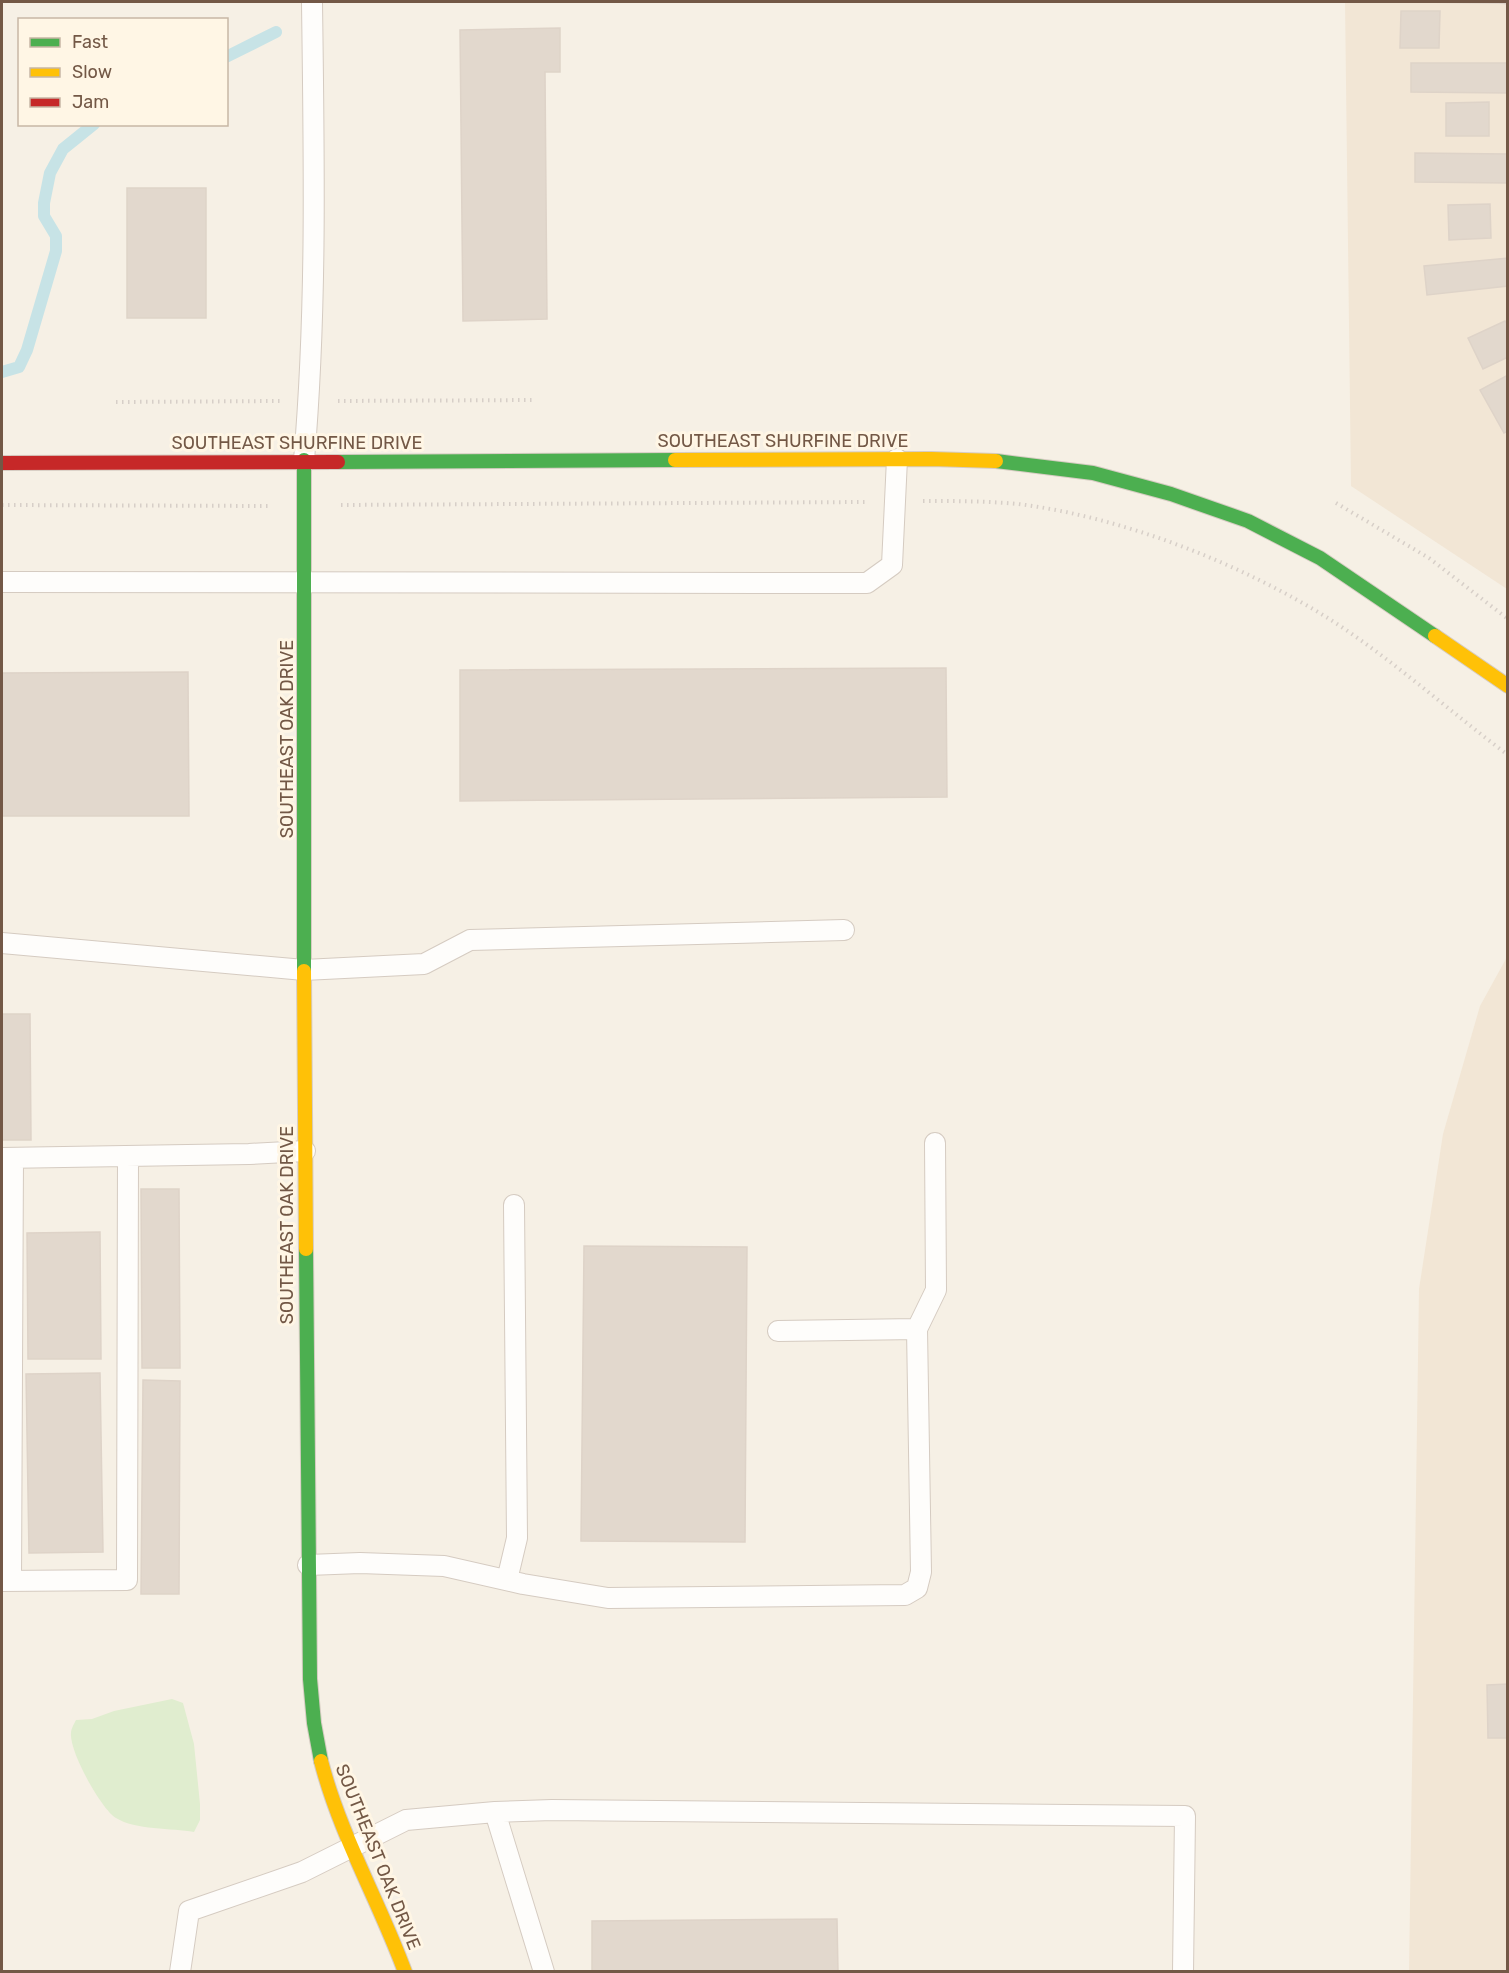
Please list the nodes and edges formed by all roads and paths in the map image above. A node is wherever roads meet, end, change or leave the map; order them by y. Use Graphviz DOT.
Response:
graph roads {
  1 [pos="312,2"];
  2 [pos="897,459"];
  3 [pos="304,460"];
  4 [pos="2,464"];
  5 [pos="895,502"];
  6 [pos="1336,503"];
  7 [pos="2,505"];
  8 [pos="305,506"];
  9 [pos="2,582"];
  10 [pos="305,582"];
  11 [pos="1508,619"];
  12 [pos="1508,686"];
  13 [pos="1508,755"];
  14 [pos="844,930"];
  15 [pos="2,943"];
  16 [pos="304,970"];
  17 [pos="935,1143"];
  18 [pos="305,1150"];
  19 [pos="128,1156"];
  20 [pos="7,1158"];
  21 [pos="514,1205"];
  22 [pos="918,1329"];
  23 [pos="778,1331"];
  24 [pos="308,1565"];
  25 [pos="507,1580"];
  26 [pos="6,1581"];
  27 [pos="495,1812"];
  28 [pos="353,1845"];
  29 [pos="180,1971"];
  30 [pos="405,1971"];
  31 [pos="544,1971"];
  32 [pos="1183,1971"];
  1 -- 3 [label="lane"];
  2 -- 3 [label="street, SOUTHEAST SHURFINE DRIVE"];
  2 -- 5 [label="lane"];
  2 -- 12 [label="street, SOUTHEAST SHURFINE DRIVE"];
  3 -- 4 [label="street, SOUTHEAST SHURFINE DRIVE"];
  3 -- 8 [label="street, SOUTHEAST OAK DRIVE"];
  5 -- 8 [label="path"];
  5 -- 10 [label="lane"];
  5 -- 13 [label="path"];
  6 -- 11 [label="path"];
  7 -- 8 [label="path"];
  8 -- 10 [label="street, SOUTHEAST OAK DRIVE"];
  9 -- 10 [label="lane"];
  10 -- 16 [label="street, SOUTHEAST OAK DRIVE"];
  14 -- 16 [label="lane"];
  15 -- 16 [label="lane"];
  16 -- 18 [label="street, SOUTHEAST OAK DRIVE"];
  17 -- 22 [label="lane"];
  18 -- 19 [label="lane"];
  18 -- 24 [label="street, SOUTHEAST OAK DRIVE"];
  19 -- 20 [label="lane"];
  19 -- 26 [label="lane"];
  20 -- 26 [label="lane"];
  21 -- 25 [label="lane"];
  22 -- 23 [label="lane"];
  22 -- 25 [label="lane"];
  24 -- 25 [label="lane"];
  24 -- 28 [label="street, SOUTHEAST OAK DRIVE"];
  27 -- 28 [label="lane"];
  27 -- 31 [label="lane"];
  27 -- 32 [label="lane"];
  28 -- 29 [label="lane"];
  28 -- 30 [label="street, SOUTHEAST OAK DRIVE"];
}
